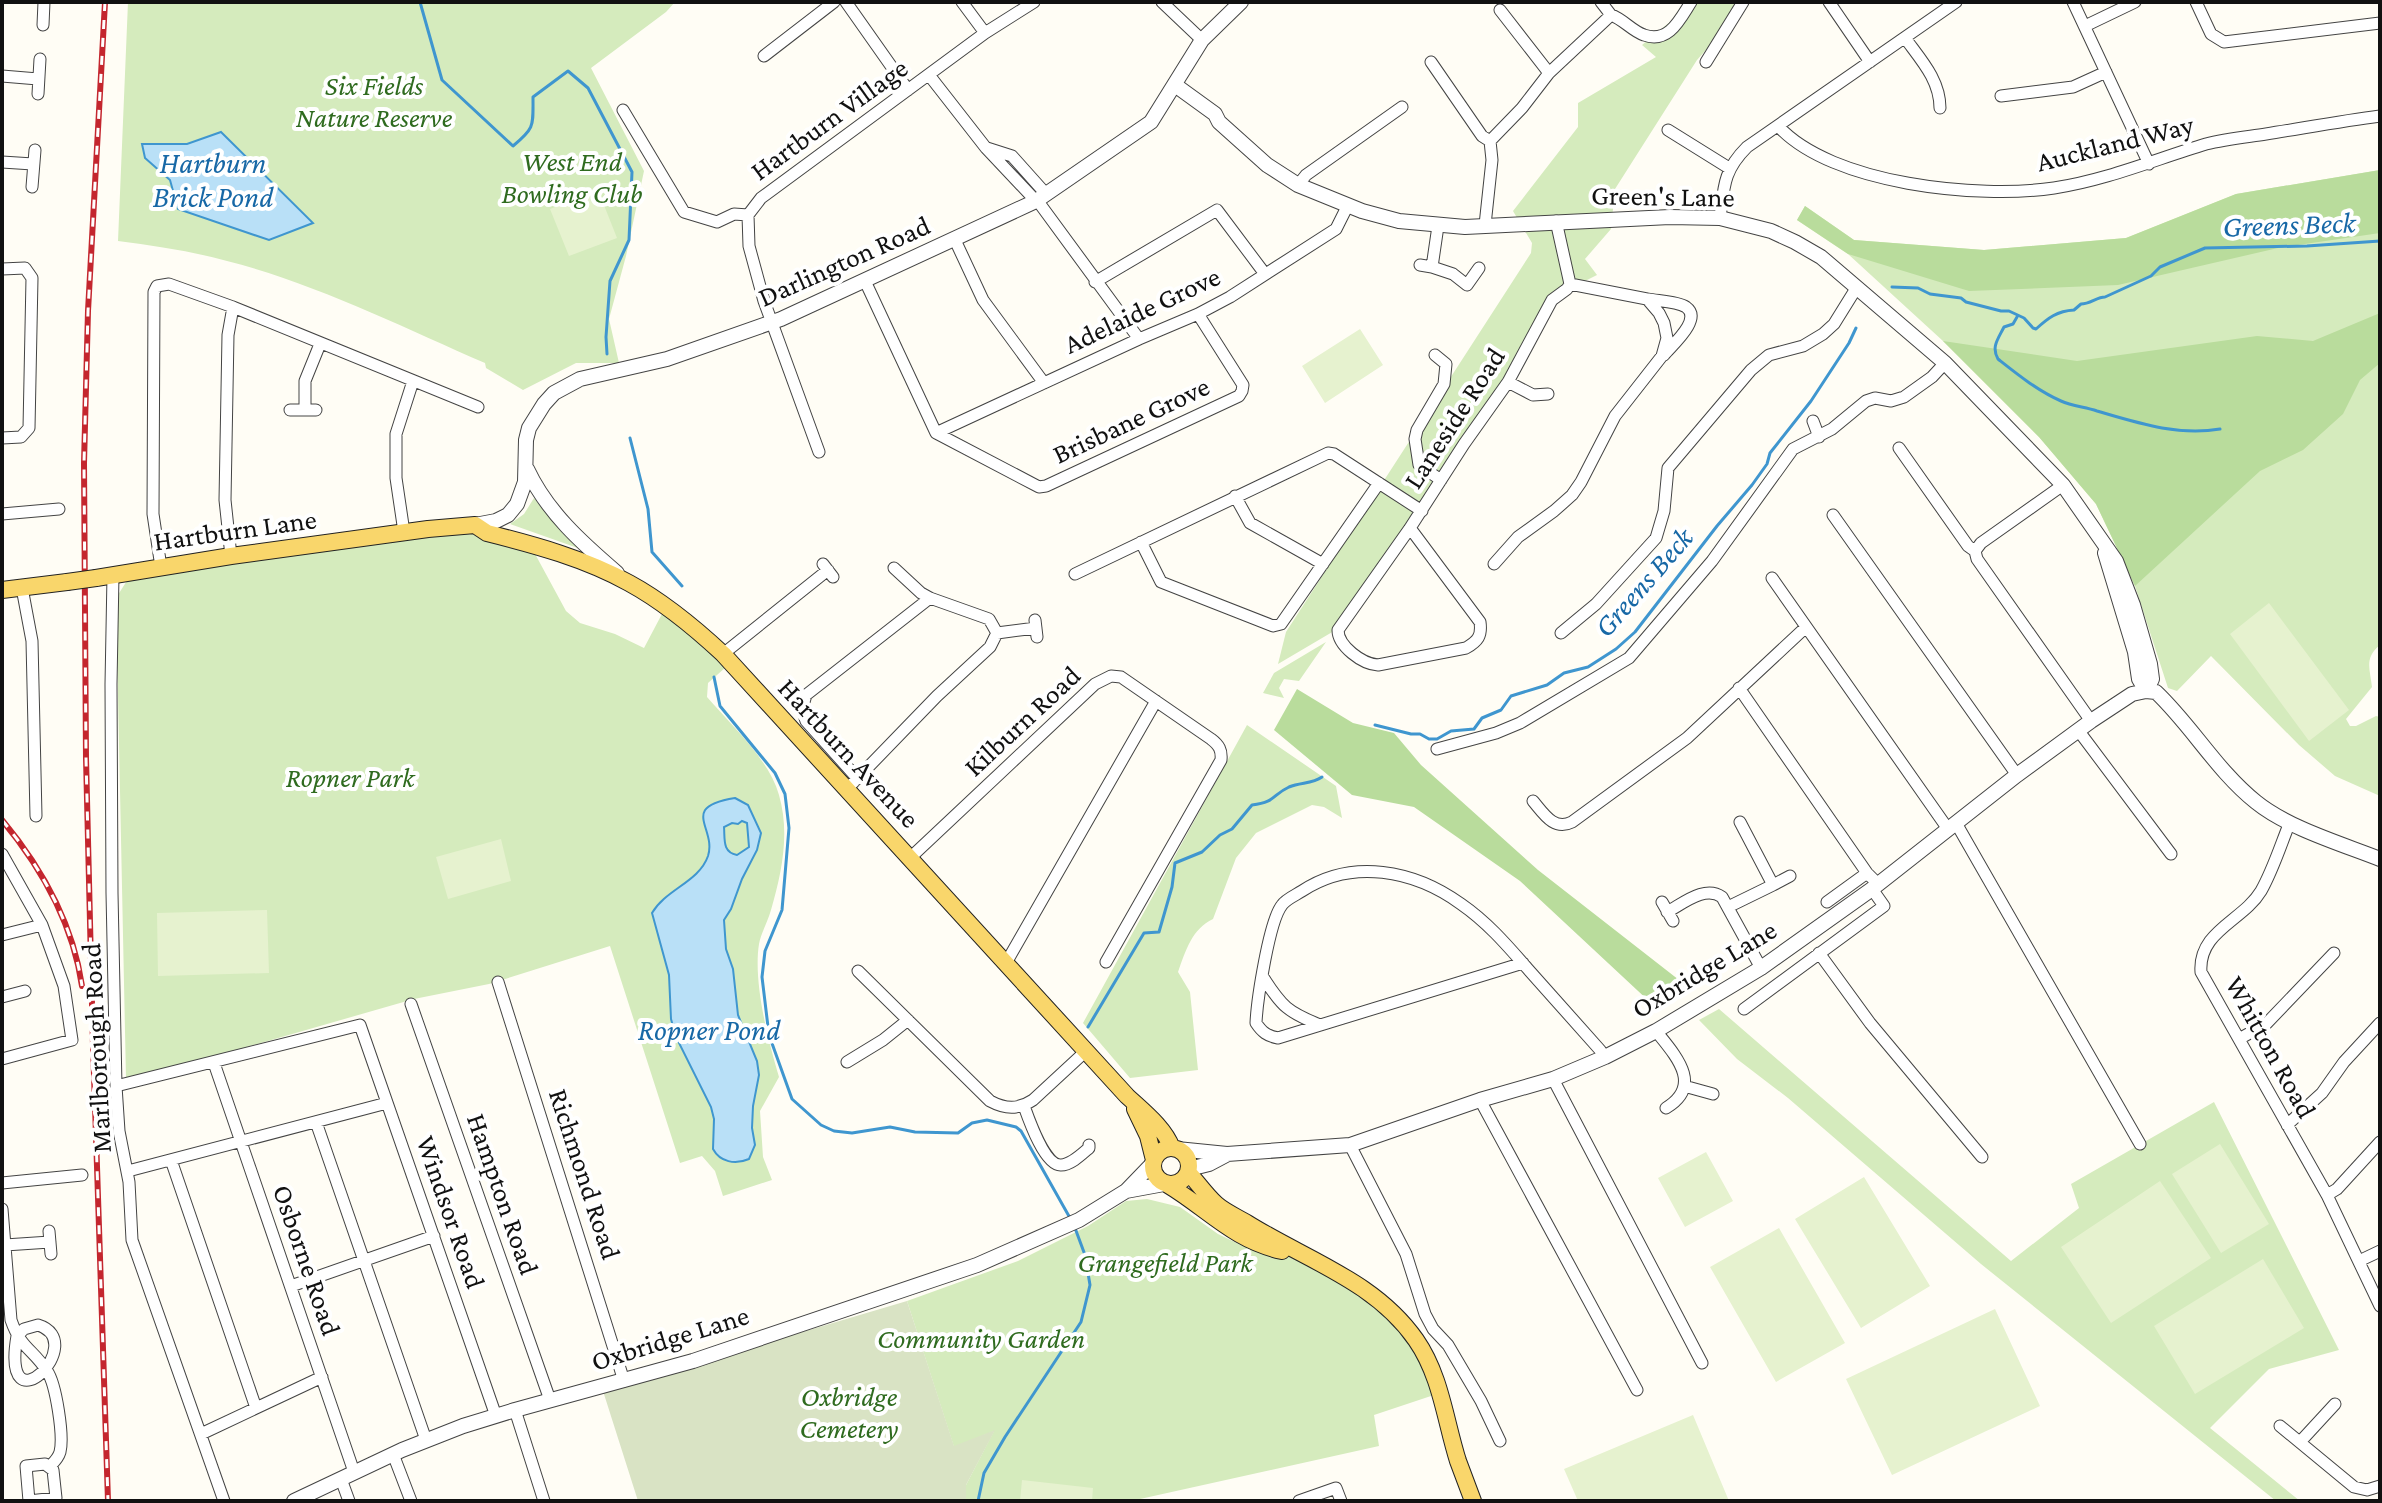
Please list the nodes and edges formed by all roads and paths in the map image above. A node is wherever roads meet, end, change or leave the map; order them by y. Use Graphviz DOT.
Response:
graph roads {
  1 [pos="44,2"];
  2 [pos="834,2"];
  3 [pos="846,2"];
  4 [pos="962,2"];
  5 [pos="1034,2"];
  6 [pos="1162,2"];
  7 [pos="1241,2"];
  8 [pos="1601,2"];
  9 [pos="1691,2"];
  10 [pos="1743,2"];
  11 [pos="1829,2"];
  12 [pos="1956,2"];
  13 [pos="2073,2"];
  14 [pos="2135,2"];
  15 [pos="2196,2"];
  16 [pos="1500,10"];
  17 [pos="1611,15"];
  18 [pos="2380,23"];
  19 [pos="43,25"];
  20 [pos="2085,26"];
  21 [pos="985,33"];
  22 [pos="1905,38"];
  23 [pos="1202,40"];
  24 [pos="764,56"];
  25 [pos="1707,56"];
  26 [pos="40,59"];
  27 [pos="1431,62"];
  28 [pos="1870,62"];
  29 [pos="2106,72"];
  30 [pos="1549,73"];
  31 [pos="929,75"];
  32 [pos="2,76"];
  33 [pos="38,79"];
  34 [pos="908,90"];
  35 [pos="1171,92"];
  36 [pos="38,94"];
  37 [pos="2001,96"];
  38 [pos="1402,107"];
  39 [pos="1940,108"];
  40 [pos="623,110"];
  41 [pos="2380,116"];
  42 [pos="1778,126"];
  43 [pos="1668,130"];
  44 [pos="1490,141"];
  45 [pos="35,150"];
  46 [pos="2,162"];
  47 [pos="33,164"];
  48 [pos="2149,164"];
  49 [pos="1729,168"];
  50 [pos="1298,185"];
  51 [pos="32,187"];
  52 [pos="1040,198"];
  53 [pos="1348,205"];
  54 [pos="748,215"];
  55 [pos="1720,218"];
  56 [pos="1556,221"];
  57 [pos="1485,225"];
  58 [pos="1438,226"];
  59 [pos="955,240"];
  60 [pos="1479,268"];
  61 [pos="2,269"];
  62 [pos="1265,274"];
  63 [pos="865,281"];
  64 [pos="1095,282"];
  65 [pos="1570,284"];
  66 [pos="1857,287"];
  67 [pos="1647,299"];
  68 [pos="233,307"];
  69 [pos="1198,314"];
  70 [pos="771,323"];
  71 [pos="1139,339"];
  72 [pos="320,344"];
  73 [pos="1435,355"];
  74 [pos="1662,356"];
  75 [pos="1945,363"];
  76 [pos="413,381"];
  77 [pos="1508,382"];
  78 [pos="1044,383"];
  79 [pos="1548,394"];
  80 [pos="478,407"];
  81 [pos="290,410"];
  82 [pos="1813,421"];
  83 [pos="936,433"];
  84 [pos="1819,437"];
  85 [pos="2,438"];
  86 [pos="1899,448"];
  87 [pos="819,452"];
  88 [pos="527,468"];
  89 [pos="1441,480"];
  90 [pos="1379,483"];
  91 [pos="2063,485"];
  92 [pos="1235,496"];
  93 [pos="59,509"];
  94 [pos="1422,511"];
  95 [pos="2,514"];
  96 [pos="1833,515"];
  97 [pos="475,525"];
  98 [pos="1410,528"];
  99 [pos="404,532"];
  100 [pos="1141,542"];
  101 [pos="1975,551"];
  102 [pos="231,556"];
  103 [pos="1323,564"];
  104 [pos="1494,564"];
  105 [pos="161,567"];
  106 [pos="894,568"];
  107 [pos="828,570"];
  108 [pos="1075,574"];
  109 [pos="113,575"];
  110 [pos="1772,578"];
  111 [pos="626,581"];
  112 [pos="1691,585"];
  113 [pos="22,588"];
  114 [pos="2,590"];
  115 [pos="1701,594"];
  116 [pos="930,598"];
  117 [pos="1564,625"];
  118 [pos="1806,627"];
  119 [pos="1036,628"];
  120 [pos="997,633"];
  121 [pos="723,654"];
  122 [pos="1739,688"];
  123 [pos="2146,691"];
  124 [pos="1156,701"];
  125 [pos="2091,721"];
  126 [pos="2078,730"];
  127 [pos="1437,749"];
  128 [pos="2017,775"];
  129 [pos="852,784"];
  130 [pos="1533,801"];
  131 [pos="36,816"];
  132 [pos="1740,822"];
  133 [pos="2290,822"];
  134 [pos="1952,826"];
  135 [pos="2,854"];
  136 [pos="2171,854"];
  137 [pos="910,858"];
  138 [pos="2380,859"];
  139 [pos="1790,876"];
  140 [pos="1872,882"];
  141 [pos="1773,885"];
  142 [pos="1827,902"];
  143 [pos="1728,907"];
  144 [pos="1667,912"];
  145 [pos="42,925"];
  146 [pos="2,935"];
  147 [pos="1819,953"];
  148 [pos="2334,953"];
  149 [pos="1111,957"];
  150 [pos="1006,963"];
  151 [pos="1523,963"];
  152 [pos="1761,968"];
  153 [pos="858,971"];
  154 [pos="1263,977"];
  155 [pos="498,982"];
  156 [pos="25,991"];
  157 [pos="2,997"];
  158 [pos="411,1004"];
  159 [pos="1744,1009"];
  160 [pos="908,1020"];
  161 [pos="2380,1023"];
  162 [pos="1320,1025"];
  163 [pos="1656,1031"];
  164 [pos="2239,1039"];
  165 [pos="1086,1051"];
  166 [pos="1605,1057"];
  167 [pos="2,1059"];
  168 [pos="847,1062"];
  169 [pos="214,1063"];
  170 [pos="1553,1079"];
  171 [pos="116,1086"];
  172 [pos="1684,1086"];
  173 [pos="1713,1094"];
  174 [pos="1127,1096"];
  175 [pos="1480,1100"];
  176 [pos="387,1103"];
  177 [pos="1024,1106"];
  178 [pos="1666,1108"];
  179 [pos="316,1122"];
  180 [pos="2287,1125"];
  181 [pos="242,1141"];
  182 [pos="2380,1142"];
  183 [pos="2140,1144"];
  184 [pos="1089,1145"];
  185 [pos="1350,1145"];
  186 [pos="1174,1149"];
  187 [pos="1227,1154"];
  188 [pos="1982,1157"];
  189 [pos="171,1160"];
  190 [pos="1153,1161"];
  191 [pos="1188,1170"];
  192 [pos="128,1171"];
  193 [pos="82,1175"];
  194 [pos="2,1183"];
  195 [pos="1166,1184"];
  196 [pos="1126,1191"];
  197 [pos="2327,1195"];
  198 [pos="2,1209"];
  199 [pos="434,1236"];
  200 [pos="50,1242"];
  201 [pos="5,1245"];
  202 [pos="2380,1251"];
  203 [pos="1303,1255"];
  204 [pos="365,1261"];
  205 [pos="2359,1261"];
  206 [pos="291,1286"];
  207 [pos="2380,1306"];
  208 [pos="17,1336"];
  209 [pos="1702,1363"];
  210 [pos="46,1369"];
  211 [pos="322,1377"];
  212 [pos="624,1381"];
  213 [pos="1637,1390"];
  214 [pos="550,1400"];
  215 [pos="2335,1404"];
  216 [pos="256,1408"];
  217 [pos="515,1410"];
  218 [pos="496,1416"];
  219 [pos="2280,1426"];
  220 [pos="201,1434"];
  221 [pos="426,1440"];
  222 [pos="1500,1441"];
  223 [pos="2300,1442"];
  224 [pos="393,1454"];
  225 [pos="49,1467"];
  226 [pos="348,1476"];
  227 [pos="2380,1486"];
  228 [pos="224,1501"];
  229 [pos="294,1501"];
  230 [pos="349,1501"];
  231 [pos="411,1501"];
  232 [pos="544,1501"];
  233 [pos="1299,1501"];
  234 [pos="1341,1501"];
  235 [pos="1473,1501"];
  1 -- 19 [label="street"];
  2 -- 24 [label="street"];
  3 -- 34 [label="street"];
  4 -- 21 [label="street"];
  5 -- 21 [label="street, Hartburn Village"];
  6 -- 23 [label="street"];
  7 -- 23 [label="street, Darlington Road"];
  8 -- 17 [label="street"];
  9 -- 17 [label="street"];
  10 -- 25 [label="street"];
  11 -- 28 [label="street"];
  12 -- 22 [label="street"];
  13 -- 20 [label="street"];
  14 -- 20 [label="street"];
  15 -- 18 [label="street"];
  16 -- 30 [label="street"];
  17 -- 30 [label="street"];
  20 -- 29 [label="street"];
  21 -- 31 [label="street, Hartburn Village"];
  22 -- 28 [label="street"];
  22 -- 39 [label="street"];
  23 -- 35 [label="street, Darlington Road"];
  26 -- 33 [label="street"];
  27 -- 44 [label="street"];
  28 -- 42 [label="street"];
  29 -- 37 [label="street"];
  29 -- 48 [label="street"];
  30 -- 44 [label="street"];
  31 -- 34 [label="street, Hartburn Village"];
  31 -- 52 [label="street"];
  32 -- 33 [label="street"];
  33 -- 36 [label="street"];
  34 -- 54 [label="street, Hartburn Village"];
  35 -- 50 [label="street, Green's Lane"];
  35 -- 52 [label="street, Darlington Road"];
  38 -- 50 [label="street"];
  40 -- 54 [label="street"];
  41 -- 48 [label="street, Auckland Way"];
  42 -- 48 [label="street, Auckland Way"];
  42 -- 49 [label="street"];
  43 -- 49 [label="street"];
  44 -- 57 [label="street"];
  45 -- 47 [label="street"];
  46 -- 47 [label="street"];
  47 -- 51 [label="street"];
  49 -- 55 [label="street"];
  50 -- 53 [label="street, Green's Lane"];
  52 -- 59 [label="street, Darlington Road"];
  52 -- 64 [label="street"];
  53 -- 58 [label="street, Green's Lane"];
  53 -- 62 [label="street, Adelaide Grove"];
  54 -- 70 [label="street, Hartburn Village"];
  55 -- 56 [label="street, Green's Lane"];
  55 -- 66 [label="street, Green's Lane"];
  56 -- 57 [label="street, Green's Lane"];
  56 -- 65 [label="street"];
  57 -- 58 [label="street, Green's Lane"];
  58 -- 60 [label="street"];
  59 -- 63 [label="street, Darlington Road"];
  59 -- 78 [label="street"];
  61 -- 85 [label="street"];
  62 -- 64 [label="street"];
  62 -- 69 [label="street, Adelaide Grove"];
  63 -- 70 [label="street, Darlington Road"];
  63 -- 83 [label="street"];
  64 -- 71 [label="street"];
  65 -- 67 [label="street"];
  65 -- 77 [label="street, Laneside Road"];
  66 -- 75 [label="street, Green's Lane"];
  66 -- 117 [label="street"];
  67 -- 74 [label="street"];
  67 -- 74 [label="street"];
  68 -- 72 [label="street"];
  68 -- 102 [label="street"];
  68 -- 105 [label="street"];
  69 -- 71 [label="street, Adelaide Grove"];
  69 -- 83 [label="street, Brisbane Grove"];
  70 -- 87 [label="street, Hartburn Village"];
  70 -- 88 [label="street, Darlington Road"];
  71 -- 78 [label="street, Adelaide Grove"];
  72 -- 76 [label="street"];
  72 -- 81 [label="street"];
  73 -- 89 [label="street"];
  74 -- 104 [label="street"];
  75 -- 84 [label="street"];
  75 -- 91 [label="street, Green's Lane"];
  76 -- 80 [label="street"];
  76 -- 99 [label="street"];
  77 -- 79 [label="street"];
  77 -- 89 [label="street, Laneside Road"];
  78 -- 83 [label="street, Adelaide Grove"];
  82 -- 84 [label="street"];
  84 -- 112 [label="street"];
  86 -- 101 [label="street"];
  88 -- 97 [label="street, Darlington Road"];
  88 -- 111 [label="street"];
  89 -- 94 [label="street, Laneside Road"];
  90 -- 92 [label="street"];
  90 -- 94 [label="street"];
  90 -- 103 [label="street"];
  91 -- 101 [label="street"];
  91 -- 123 [label="street, Green's Lane"];
  92 -- 100 [label="street"];
  92 -- 103 [label="street"];
  93 -- 95 [label="street"];
  94 -- 98 [label="street, Laneside Road"];
  96 -- 128 [label="street"];
  97 -- 99 [label="main road, Hartburn Lane"];
  97 -- 111 [label="main road, Hartburn Avenue"];
  98 -- 98 [label="street, Laneside Road"];
  99 -- 102 [label="main road, Hartburn Lane"];
  100 -- 103 [label="street"];
  100 -- 108 [label="street"];
  101 -- 125 [label="street"];
  102 -- 105 [label="main road, Hartburn Lane"];
  105 -- 109 [label="main road, Hartburn Lane"];
  106 -- 116 [label="street"];
  107 -- 121 [label="street"];
  109 -- 113 [label="main road, Hartburn Lane, bridge"];
  109 -- 171 [label="street, Marlborough Road"];
  110 -- 118 [label="street"];
  111 -- 121 [label="main road, Hartburn Avenue"];
  112 -- 115 [label="street"];
  112 -- 127 [label="street"];
  113 -- 114 [label="main road, Hartburn Lane"];
  113 -- 131 [label="street"];
  116 -- 120 [label="street"];
  116 -- 129 [label="street, Hartburn Avenue"];
  118 -- 122 [label="street"];
  118 -- 134 [label="street"];
  119 -- 120 [label="street"];
  120 -- 129 [label="street"];
  121 -- 129 [label="main road, Hartburn Avenue"];
  122 -- 130 [label="street"];
  122 -- 140 [label="street"];
  123 -- 125 [label="street, Oxbridge Lane"];
  123 -- 133 [label="street"];
  124 -- 137 [label="street, Kilburn Road"];
  124 -- 149 [label="street, Kilburn Road"];
  124 -- 150 [label="street"];
  125 -- 126 [label="street, Oxbridge Lane"];
  126 -- 128 [label="street, Oxbridge Lane"];
  126 -- 136 [label="street"];
  128 -- 134 [label="street, Oxbridge Lane"];
  129 -- 137 [label="main road, Hartburn Avenue"];
  132 -- 141 [label="street"];
  133 -- 138 [label="street"];
  133 -- 164 [label="street, Whitton Road"];
  134 -- 140 [label="street, Oxbridge Lane"];
  134 -- 183 [label="street"];
  135 -- 145 [label="street"];
  137 -- 150 [label="main road, Hartburn Avenue"];
  139 -- 141 [label="street"];
  140 -- 142 [label="street"];
  140 -- 147 [label="street"];
  140 -- 152 [label="street, Oxbridge Lane"];
  141 -- 143 [label="street"];
  143 -- 144 [label="street"];
  143 -- 152 [label="street"];
  145 -- 146 [label="street"];
  145 -- 167 [label="street"];
  147 -- 159 [label="street"];
  147 -- 188 [label="street"];
  148 -- 164 [label="street"];
  150 -- 165 [label="main road, Hartburn Avenue"];
  151 -- 154 [label="street"];
  151 -- 162 [label="street"];
  151 -- 166 [label="street"];
  152 -- 163 [label="street, Oxbridge Lane"];
  153 -- 160 [label="street"];
  154 -- 162 [label="street"];
  154 -- 162 [label="street"];
  155 -- 212 [label="street, Richmond Road"];
  156 -- 157 [label="street"];
  158 -- 214 [label="street, Hampton Road"];
  160 -- 168 [label="street"];
  160 -- 177 [label="street"];
  161 -- 180 [label="street"];
  163 -- 166 [label="street, Oxbridge Lane"];
  163 -- 172 [label="street"];
  164 -- 180 [label="street, Whitton Road"];
  165 -- 174 [label="main road, Hartburn Avenue"];
  165 -- 177 [label="street"];
  166 -- 170 [label="street, Oxbridge Lane"];
  169 -- 171 [label="street"];
  169 -- 176 [label="street, Windsor Road"];
  169 -- 181 [label="street, Osborne Road"];
  170 -- 175 [label="street, Oxbridge Lane"];
  170 -- 209 [label="street"];
  171 -- 192 [label="street, Marlborough Road"];
  172 -- 173 [label="street"];
  172 -- 178 [label="street"];
  174 -- 186 [label="main road, Hartburn Avenue"];
  174 -- 190 [label="main road, Hartburn Avenue"];
  175 -- 185 [label="street, Oxbridge Lane"];
  175 -- 213 [label="street"];
  176 -- 179 [label="street"];
  176 -- 199 [label="street, Windsor Road"];
  177 -- 184 [label="street"];
  179 -- 181 [label="street"];
  179 -- 204 [label="street"];
  180 -- 197 [label="street, Whitton Road"];
  181 -- 189 [label="street"];
  181 -- 206 [label="street, Osborne Road"];
  182 -- 197 [label="street"];
  185 -- 187 [label="street, Oxbridge Lane"];
  185 -- 222 [label="street"];
  186 -- 187 [label="street, Oxbridge Lane"];
  186 -- 190 [label="main road"];
  186 -- 191 [label="main road"];
  187 -- 191 [label="street, Oxbridge Lane"];
  189 -- 192 [label="street"];
  189 -- 216 [label="street"];
  190 -- 195 [label="main road"];
  190 -- 196 [label="street"];
  191 -- 195 [label="main road"];
  191 -- 203 [label="main road"];
  192 -- 220 [label="street, Marlborough Road"];
  193 -- 194 [label="street"];
  195 -- 196 [label="street"];
  195 -- 203 [label="main road"];
  196 -- 212 [label="street, Oxbridge Lane"];
  197 -- 205 [label="street, Whitton Road"];
  198 -- 201 [label="street"];
  199 -- 204 [label="street"];
  199 -- 218 [label="street, Windsor Road"];
  200 -- 201 [label="street"];
  201 -- 208 [label="street"];
  202 -- 205 [label="street"];
  203 -- 235 [label="main road"];
  204 -- 206 [label="street"];
  204 -- 221 [label="street"];
  205 -- 207 [label="street, Whitton Road"];
  206 -- 211 [label="street, Osborne Road"];
  208 -- 210 [label="street"];
  208 -- 210 [label="street"];
  208 -- 210 [label="street"];
  210 -- 225 [label="street"];
  211 -- 216 [label="street"];
  211 -- 226 [label="street, Osborne Road"];
  212 -- 214 [label="street, Oxbridge Lane"];
  214 -- 217 [label="street, Oxbridge Lane"];
  215 -- 223 [label="street"];
  216 -- 220 [label="street"];
  217 -- 218 [label="street, Oxbridge Lane"];
  217 -- 232 [label="street"];
  218 -- 221 [label="street, Oxbridge Lane"];
  219 -- 223 [label="street"];
  220 -- 228 [label="street, Marlborough Road"];
  221 -- 224 [label="street, Oxbridge Lane"];
  223 -- 227 [label="street"];
  224 -- 226 [label="street, Oxbridge Lane"];
  224 -- 231 [label="street"];
  226 -- 229 [label="street, Oxbridge Lane"];
  226 -- 230 [label="street, Osborne Road"];
  233 -- 234 [label="street"];
}
